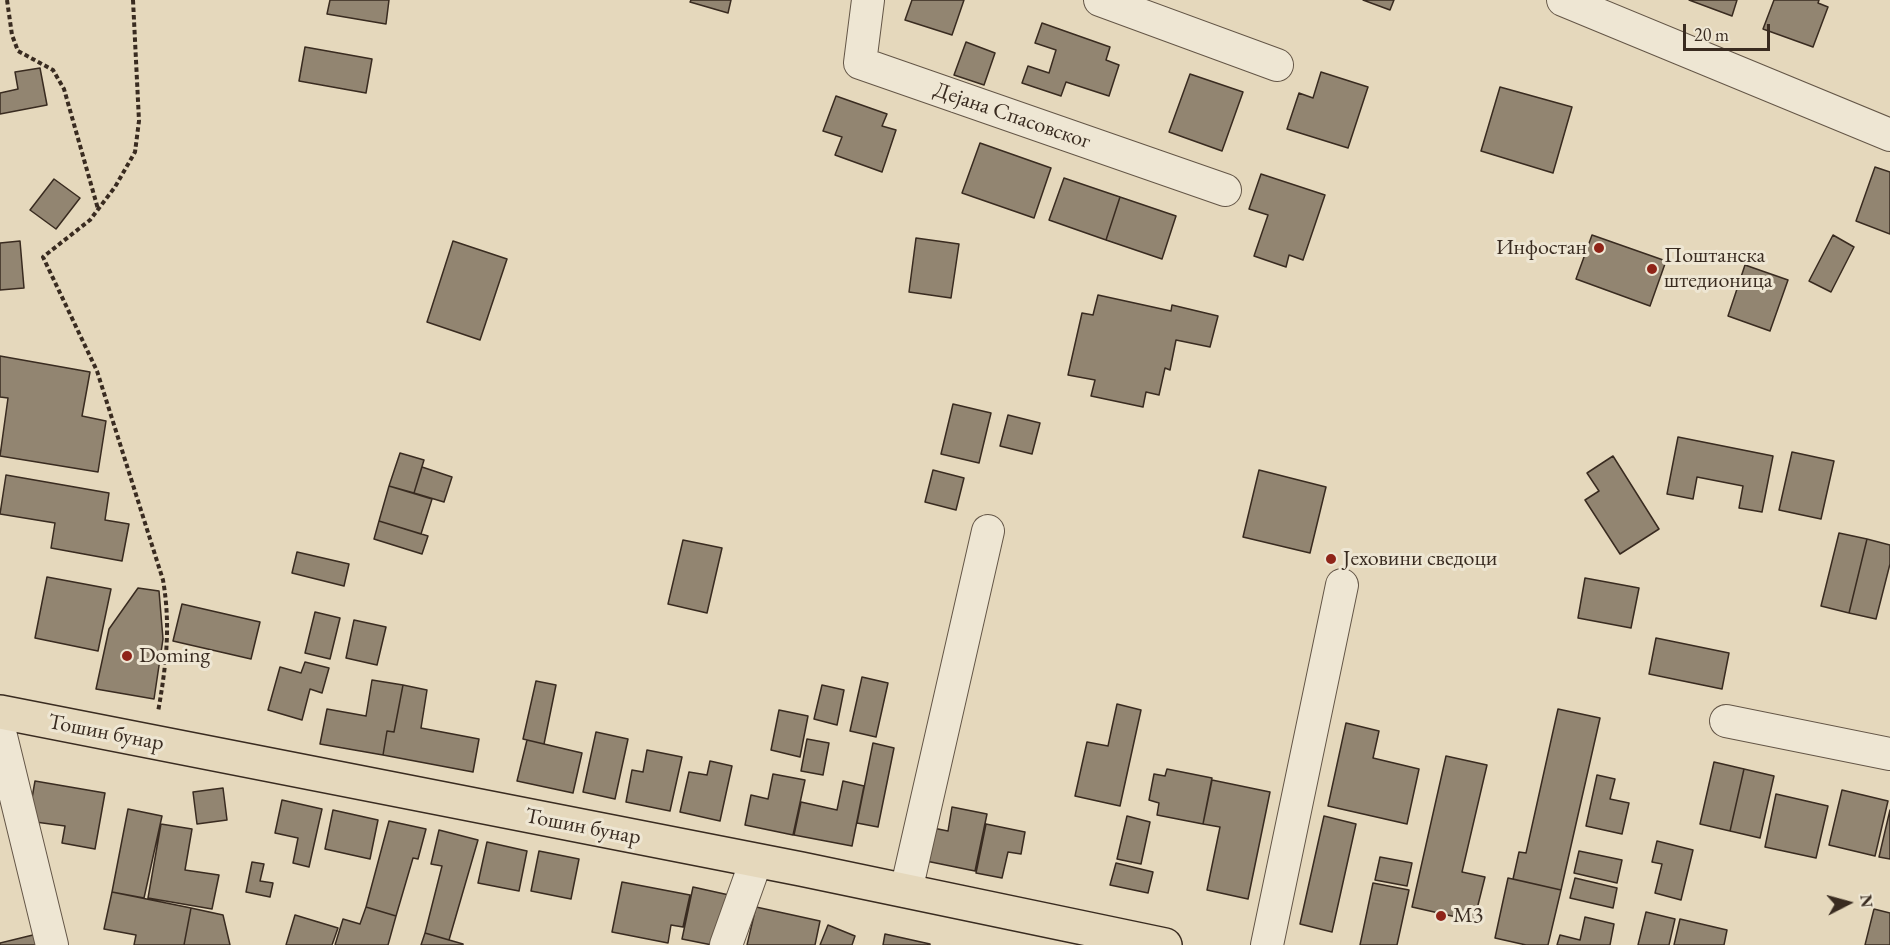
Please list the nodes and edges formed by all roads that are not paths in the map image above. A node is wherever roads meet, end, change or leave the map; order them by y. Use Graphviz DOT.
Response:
graph roads {
  1 [pos="868,0"];
  2 [pos="1100,0"];
  3 [pos="1563,0"];
  4 [pos="1277,65"];
  5 [pos="1890,135"];
  6 [pos="1225,190"];
  7 [pos="988,531"];
  8 [pos="1342,585"];
  9 [pos="0,712"];
  10 [pos="1726,721"];
  11 [pos="0,732"];
  12 [pos="1890,754"];
  13 [pos="11,824"];
  14 [pos="756,861"];
  15 [pos="906,891"];
  16 [pos="52,945"];
  17 [pos="726,945"];
  18 [pos="1166,945"];
  19 [pos="1267,945"];
  1 -- 6 [label="street, Дејана Спасовског"];
  2 -- 4 [label="street"];
  3 -- 5 [label="street"];
  7 -- 15 [label="street"];
  8 -- 19 [label="street"];
  9 -- 14 [label="main road, Тошин бунар"];
  10 -- 12 [label="street"];
  11 -- 13 [label="street"];
  13 -- 16 [label="street"];
  14 -- 15 [label="main road, Тошин бунар"];
  14 -- 17 [label="street"];
  15 -- 18 [label="main road, Тошин бунар"];
}
